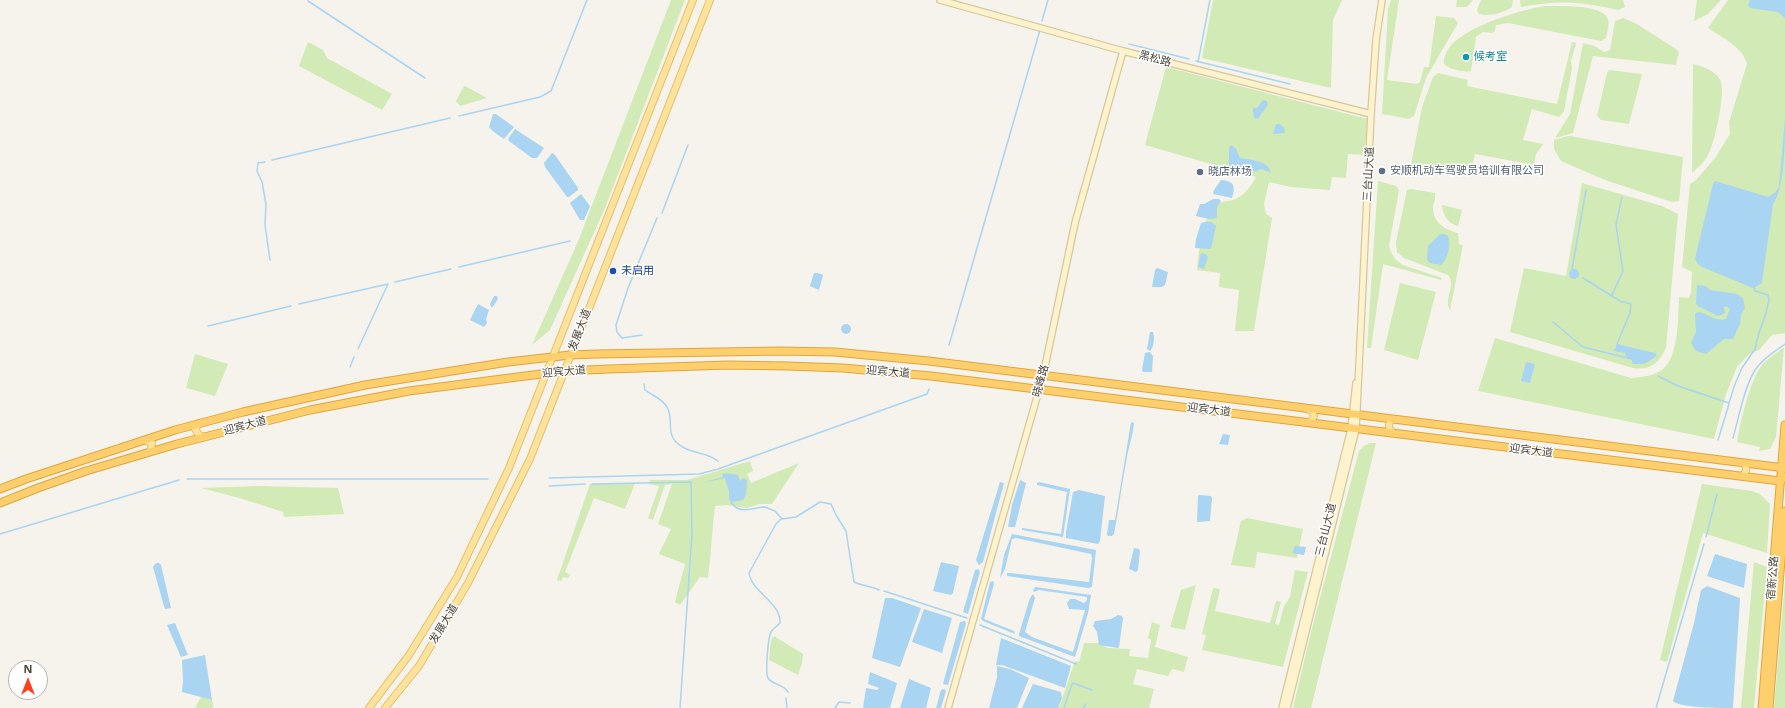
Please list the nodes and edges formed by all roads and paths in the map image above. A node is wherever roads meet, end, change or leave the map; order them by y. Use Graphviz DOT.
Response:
graph roads {
  1 [pos="693,0"];
  2 [pos="710,0"];
  3 [pos="940,0"];
  4 [pos="1382,0"];
  5 [pos="1123,51"];
  6 [pos="1371,114"];
  7 [pos="570,355"];
  8 [pos="553,357"];
  9 [pos="564,371"];
  10 [pos="547,373"];
  11 [pos="1043,376"];
  12 [pos="1039,389"];
  13 [pos="1306,408"];
  14 [pos="1355,414"];
  15 [pos="1398,419"];
  16 [pos="199,423"];
  17 [pos="1305,423"];
  18 [pos="1785,424"];
  19 [pos="1353,429"];
  20 [pos="1395,434"];
  21 [pos="204,437"];
  22 [pos="143,440"];
  23 [pos="149,452"];
  24 [pos="1743,463"];
  25 [pos="1783,468"];
  26 [pos="1742,476"];
  27 [pos="1783,479"];
  28 [pos="0,490"];
  29 [pos="0,503"];
  30 [pos="1785,511"];
  31 [pos="369,708"];
  32 [pos="385,708"];
  33 [pos="948,708"];
  34 [pos="1282,708"];
  35 [pos="1287,708"];
  36 [pos="1762,708"];
  37 [pos="1769,708"];
  1 -- 8 [label="main road, 发展大道"];
  2 -- 7 [label="main road, 发展大道"];
  3 -- 5 [label="street, 黑松路"];
  4 -- 6 [label="street, 三台山大道"];
  5 -- 6 [label="street, 黑松路"];
  5 -- 11 [label="street, 晓峰路"];
  6 -- 14 [label="street, 三台山大道"];
  7 -- 8 [label="highway, 迎宾大道"];
  7 -- 9 [label="main road, 发展大道"];
  7 -- 11 [label="highway, 迎宾大道"];
  8 -- 10 [label="main road, 发展大道"];
  8 -- 16 [label="highway, 迎宾大道"];
  9 -- 10 [label="highway, 迎宾大道"];
  9 -- 12 [label="highway, 迎宾大道"];
  9 -- 32 [label="main road, 发展大道"];
  10 -- 21 [label="highway, 迎宾大道"];
  10 -- 31 [label="main road, 发展大道"];
  11 -- 12 [label="street, 晓峰路"];
  11 -- 13 [label="highway, 迎宾大道"];
  12 -- 17 [label="highway, 迎宾大道"];
  12 -- 33 [label="street, 晓峰路"];
  13 -- 14 [label="highway, 迎宾大道"];
  13 -- 17 [label="main road"];
  14 -- 15 [label="highway, 迎宾大道"];
  14 -- 19 [label="street, 三台山大道"];
  15 -- 20 [label="main road"];
  15 -- 24 [label="highway, 迎宾大道"];
  16 -- 21 [label="main road"];
  16 -- 22 [label="highway, 迎宾大道"];
  17 -- 19 [label="highway, 迎宾大道"];
  18 -- 25 [label="highway, 宿新公路"];
  19 -- 20 [label="highway, 迎宾大道"];
  19 -- 34 [label="street, 三台山大道"];
  19 -- 35 [label="street, 三台山大道"];
  20 -- 26 [label="highway, 迎宾大道"];
  21 -- 23 [label="highway, 迎宾大道"];
  22 -- 23 [label="main road"];
  22 -- 28 [label="highway, 迎宾大道"];
  23 -- 29 [label="highway, 迎宾大道"];
  24 -- 25 [label="highway, 迎宾大道"];
  24 -- 26 [label="main road"];
  25 -- 27 [label="highway, 宿新公路"];
  26 -- 27 [label="highway, 迎宾大道"];
  27 -- 36 [label="highway, 宿新公路"];
  30 -- 37 [label="highway, 宿新公路"];
}
